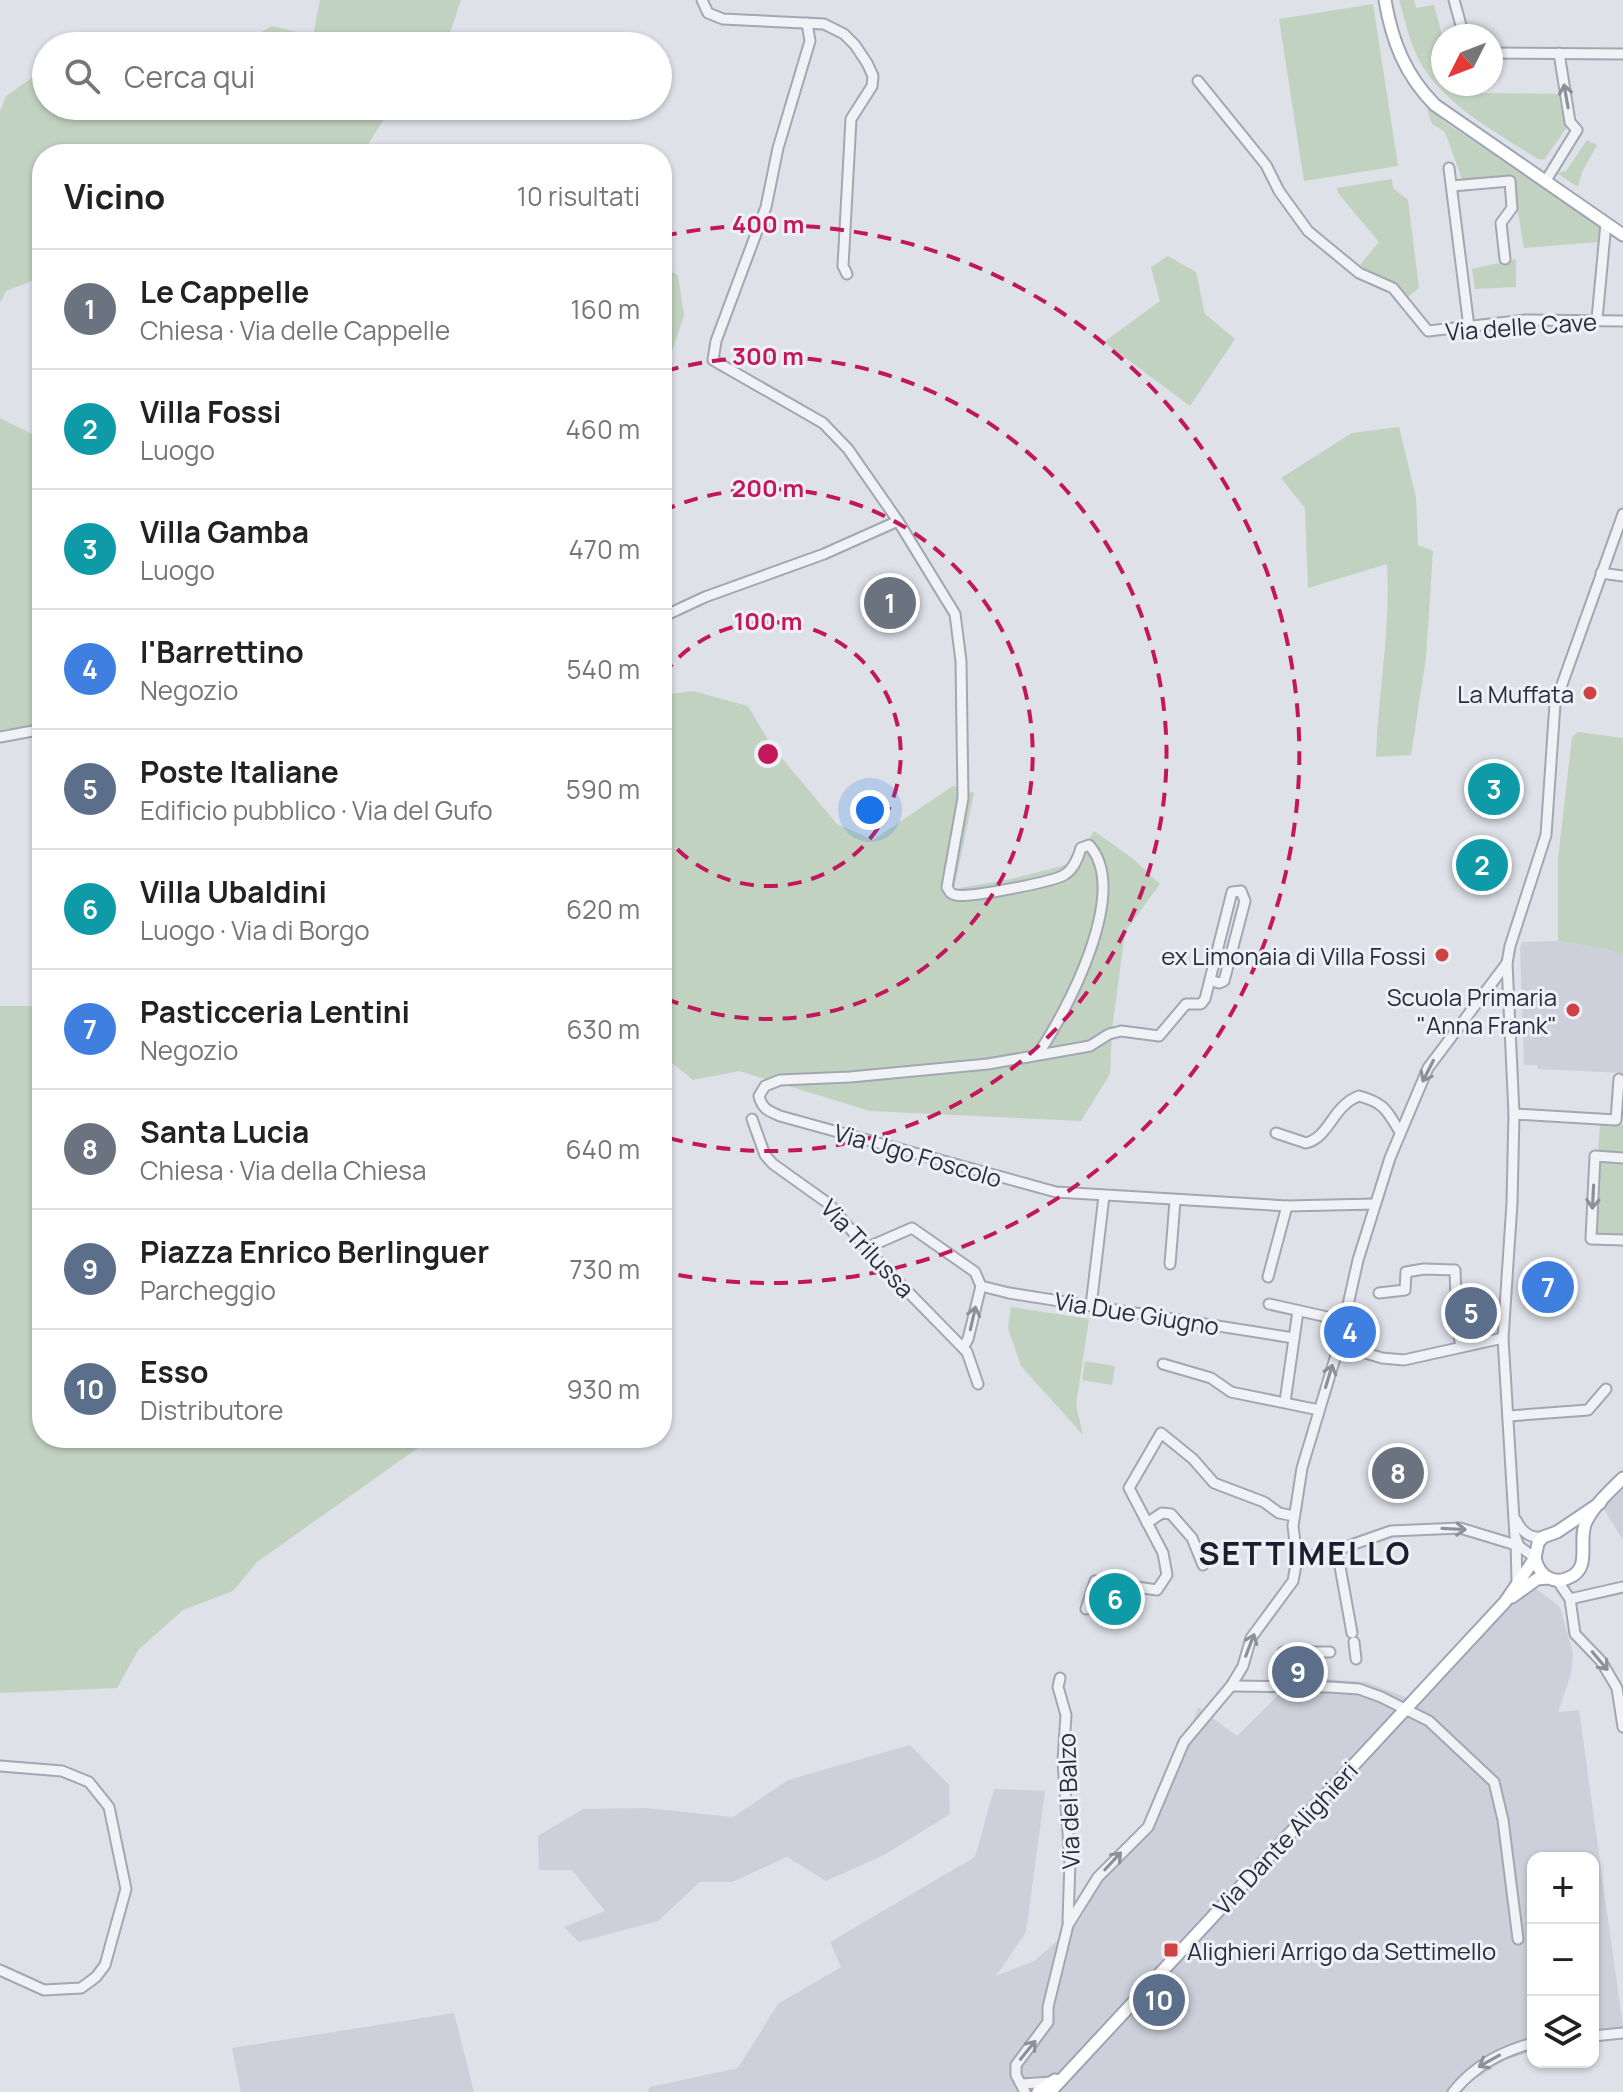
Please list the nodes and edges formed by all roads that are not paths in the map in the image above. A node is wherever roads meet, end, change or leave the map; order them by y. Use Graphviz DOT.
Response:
graph roads {
  1 [pos="702,0"];
  2 [pos="1385,0"];
  3 [pos="1454,0"];
  4 [pos="807,23"];
  5 [pos="1461,24"];
  6 [pos="1503,53"];
  7 [pos="1559,53"];
  8 [pos="1623,54"];
  9 [pos="1198,81"];
  10 [pos="1449,168"];
  11 [pos="1545,182"];
  12 [pos="1452,186"];
  13 [pos="1606,223"];
  14 [pos="1622,233"];
  15 [pos="1505,259"];
  16 [pos="847,274"];
  17 [pos="1597,319"];
  18 [pos="1623,321"];
  19 [pos="1469,327"];
  20 [pos="1623,514"];
  21 [pos="898,521"];
  22 [pos="1602,569"];
  23 [pos="1623,574"];
  24 [pos="672,612"];
  25 [pos="32,731"];
  26 [pos="0,737"];
  27 [pos="1507,963"];
  28 [pos="1210,980"];
  29 [pos="1038,1054"];
  30 [pos="1619,1079"];
  31 [pos="1514,1114"];
  32 [pos="752,1119"];
  33 [pos="1400,1132"];
  34 [pos="1276,1133"];
  35 [pos="1623,1158"];
  36 [pos="1104,1196"];
  37 [pos="1175,1201"];
  38 [pos="1375,1204"];
  39 [pos="1287,1206"];
  40 [pos="1623,1240"];
  41 [pos="866,1248"];
  42 [pos="1170,1264"];
  43 [pos="1268,1277"];
  44 [pos="981,1286"];
  45 [pos="1379,1293"];
  46 [pos="1269,1304"];
  47 [pos="1091,1306"];
  48 [pos="1298,1311"];
  49 [pos="1345,1321"];
  50 [pos="1294,1338"];
  51 [pos="1503,1338"];
  52 [pos="1339,1345"];
  53 [pos="1461,1346"];
  54 [pos="963,1348"];
  55 [pos="1163,1364"];
  56 [pos="978,1384"];
  57 [pos="1606,1389"];
  58 [pos="1285,1402"];
  59 [pos="1319,1410"];
  60 [pos="1508,1416"];
  61 [pos="1623,1478"];
  62 [pos="1600,1503"];
  63 [pos="1514,1509"];
  64 [pos="1294,1516"];
  65 [pos="1147,1523"];
  66 [pos="1557,1532"];
  67 [pos="1543,1537"];
  68 [pos="1516,1541"];
  69 [pos="1582,1548"];
  70 [pos="1338,1555"];
  71 [pos="1535,1558"];
  72 [pos="1297,1559"];
  73 [pos="1203,1565"];
  74 [pos="1552,1579"];
  75 [pos="1517,1584"];
  76 [pos="1623,1587"];
  77 [pos="1570,1599"];
  78 [pos="1505,1602"];
  79 [pos="1086,1609"];
  80 [pos="1283,1652"];
  81 [pos="1333,1654"];
  82 [pos="1356,1659"];
  83 [pos="1060,1678"];
  84 [pos="1231,1686"];
  85 [pos="1406,1709"];
  86 [pos="1623,1727"];
  87 [pos="0,1766"];
  88 [pos="1068,1925"];
  89 [pos="1518,1939"];
  90 [pos="0,1970"];
  91 [pos="1623,2033"];
  92 [pos="1599,2035"];
  93 [pos="1527,2045"];
  94 [pos="1051,2087"];
  95 [pos="1023,2088"];
  96 [pos="1038,2092"];
  97 [pos="1453,2092"];
  1 -- 4 [label="street"];
  2 -- 11 [label="main road"];
  3 -- 5 [label="street"];
  4 -- 16 [label="street"];
  4 -- 21 [label="street"];
  6 -- 7 [label="street"];
  7 -- 8 [label="street"];
  11 -- 7 [label="street, one-way"];
  9 -- 19 [label="street, Via delle Cave"];
  10 -- 12 [label="street"];
  11 -- 13 [label="main road"];
  12 -- 15 [label="street"];
  12 -- 19 [label="street"];
  13 -- 14 [label="main road"];
  13 -- 17 [label="street"];
  17 -- 18 [label="street, Via delle Cave"];
  17 -- 19 [label="street, Via delle Cave"];
  20 -- 22 [label="street"];
  21 -- 24 [label="street"];
  21 -- 29 [label="street"];
  22 -- 23 [label="street"];
  22 -- 27 [label="street"];
  25 -- 26 [label="street"];
  27 -- 31 [label="street"];
  27 -- 33 [label="street, one-way"];
  28 -- 28 [label="street"];
  28 -- 29 [label="street"];
  29 -- 36 [label="street, Via Ugo Foscolo"];
  30 -- 31 [label="street"];
  31 -- 51 [label="street"];
  32 -- 41 [label="street, Via Trilussa"];
  33 -- 34 [label="street"];
  33 -- 38 [label="street"];
  35 -- 40 [label="street, one-way"];
  36 -- 37 [label="street, Via Ugo Foscolo"];
  36 -- 47 [label="street"];
  37 -- 39 [label="street, Via Ugo Foscolo"];
  37 -- 42 [label="street"];
  38 -- 39 [label="street, Via Ugo Foscolo"];
  38 -- 49 [label="street"];
  39 -- 43 [label="street"];
  41 -- 44 [label="street"];
  41 -- 54 [label="street, Via Trilussa"];
  44 -- 47 [label="street, Via Due Giugno"];
  54 -- 44 [label="street, one-way"];
  45 -- 53 [label="street"];
  46 -- 48 [label="street"];
  47 -- 50 [label="street, Via Due Giugno"];
  48 -- 49 [label="street"];
  48 -- 50 [label="street"];
  49 -- 52 [label="street"];
  50 -- 58 [label="street"];
  51 -- 53 [label="street"];
  51 -- 60 [label="street"];
  52 -- 53 [label="street"];
  59 -- 52 [label="street, one-way"];
  54 -- 56 [label="street, Via Trilussa"];
  55 -- 58 [label="street"];
  57 -- 60 [label="street"];
  58 -- 59 [label="street"];
  59 -- 64 [label="street"];
  60 -- 63 [label="street"];
  61 -- 62 [label="main road, Via Dante Alighieri"];
  62 -- 66 [label="main road, Via Dante Alighieri"];
  62 -- 69 [label="main road, Via Dante Alighieri"];
  63 -- 67 [label="street"];
  63 -- 68 [label="street"];
  64 -- 65 [label="street"];
  64 -- 72 [label="street"];
  65 -- 73 [label="street"];
  65 -- 79 [label="street"];
  66 -- 67 [label="main road, Via Dante Alighieri"];
  66 -- 69 [label="main road"];
  67 -- 71 [label="main road, Via Dante Alighieri"];
  70 -- 68 [label="street, one-way"];
  68 -- 71 [label="street"];
  68 -- 75 [label="street"];
  69 -- 74 [label="main road, Via Dante Alighieri"];
  70 -- 72 [label="street"];
  70 -- 82 [label="street"];
  71 -- 74 [label="main road"];
  71 -- 75 [label="main road, Via Dante Alighieri"];
  84 -- 72 [label="street, one-way"];
  74 -- 77 [label="street"];
  74 -- 78 [label="main road, Via Dante Alighieri"];
  75 -- 78 [label="main road, Via Dante Alighieri"];
  76 -- 77 [label="street"];
  77 -- 86 [label="street, one-way"];
  78 -- 85 [label="main road, Via Dante Alighieri"];
  80 -- 81 [label="street"];
  83 -- 88 [label="street, Via del Balzo"];
  84 -- 85 [label="street"];
  88 -- 84 [label="street, one-way"];
  85 -- 89 [label="street"];
  85 -- 94 [label="main road, Via Dante Alighieri"];
  87 -- 90 [label="street"];
  95 -- 88 [label="street, one-way"];
  91 -- 92 [label="street"];
  93 -- 97 [label="street, one-way"];
  94 -- 95 [label="street"];
  94 -- 96 [label="main road, Via Dante Alighieri"];
}
